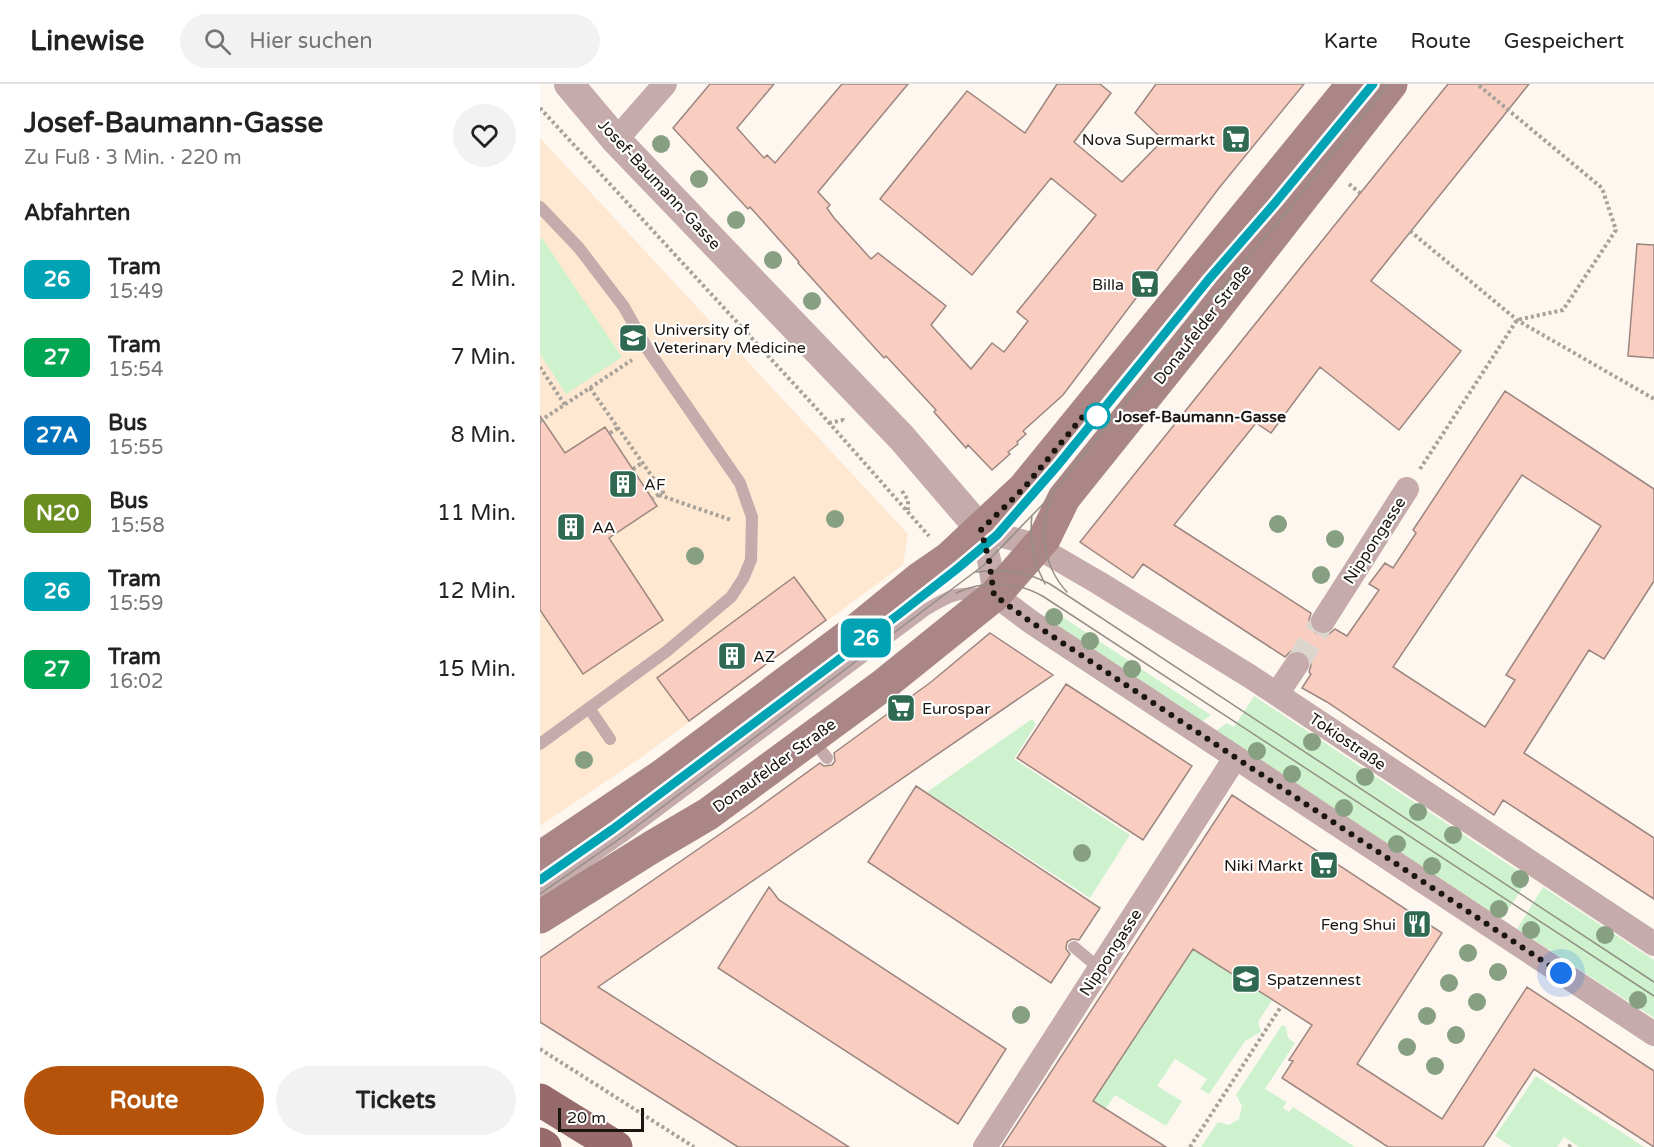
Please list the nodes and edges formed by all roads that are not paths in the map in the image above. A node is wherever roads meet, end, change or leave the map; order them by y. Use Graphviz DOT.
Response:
graph roads {
  1 [pos="569,84"];
  2 [pos="665,84"];
  3 [pos="1353,84"];
  4 [pos="1391,84"];
  5 [pos="616,140"];
  6 [pos="540,207"];
  7 [pos="1407,489"];
  8 [pos="981,530"];
  9 [pos="1037,547"];
  10 [pos="994,595"];
  11 [pos="1323,621"];
  12 [pos="1297,664"];
  13 [pos="1277,694"];
  14 [pos="589,708"];
  15 [pos="610,739"];
  16 [pos="541,743"];
  17 [pos="1235,758"];
  18 [pos="540,858"];
  19 [pos="540,894"];
  20 [pos="540,917"];
  21 [pos="1654,944"];
  22 [pos="1074,947"];
  23 [pos="1100,969"];
  24 [pos="1654,1034"];
  25 [pos="540,1100"];
  26 [pos="540,1144"];
  27 [pos="545,1147"];
  28 [pos="616,1147"];
  29 [pos="985,1147"];
  1 -- 5 [label="street, Josef-Baumann-Gasse"];
  2 -- 5 [label="street"];
  3 -- 8 [label="main road, Donaufelder Straße"];
  4 -- 9 [label="main road, Donaufelder Straße"];
  5 -- 8 [label="street, Josef-Baumann-Gasse"];
  6 -- 14 [label="lane"];
  7 -- 11 [label="street, Nippongasse"];
  8 -- 9 [label="street"];
  8 -- 10 [label="street"];
  8 -- 18 [label="main road, Donaufelder Straße"];
  9 -- 10 [label="main road, Donaufelder Straße"];
  9 -- 13 [label="street, Tokiostraße"];
  10 -- 17 [label="street"];
  10 -- 19 [label="lane, Donaufelder Straße"];
  10 -- 20 [label="main road, Donaufelder Straße"];
  12 -- 13 [label="street"];
  13 -- 21 [label="street, Tokiostraße"];
  14 -- 15 [label="lane"];
  14 -- 16 [label="lane"];
  17 -- 23 [label="street, Nippongasse"];
  17 -- 24 [label="street"];
  22 -- 23 [label="lane"];
  23 -- 29 [label="street, Nippongasse"];
  25 -- 28 [label="main road"];
  26 -- 27 [label="main road"];
}
